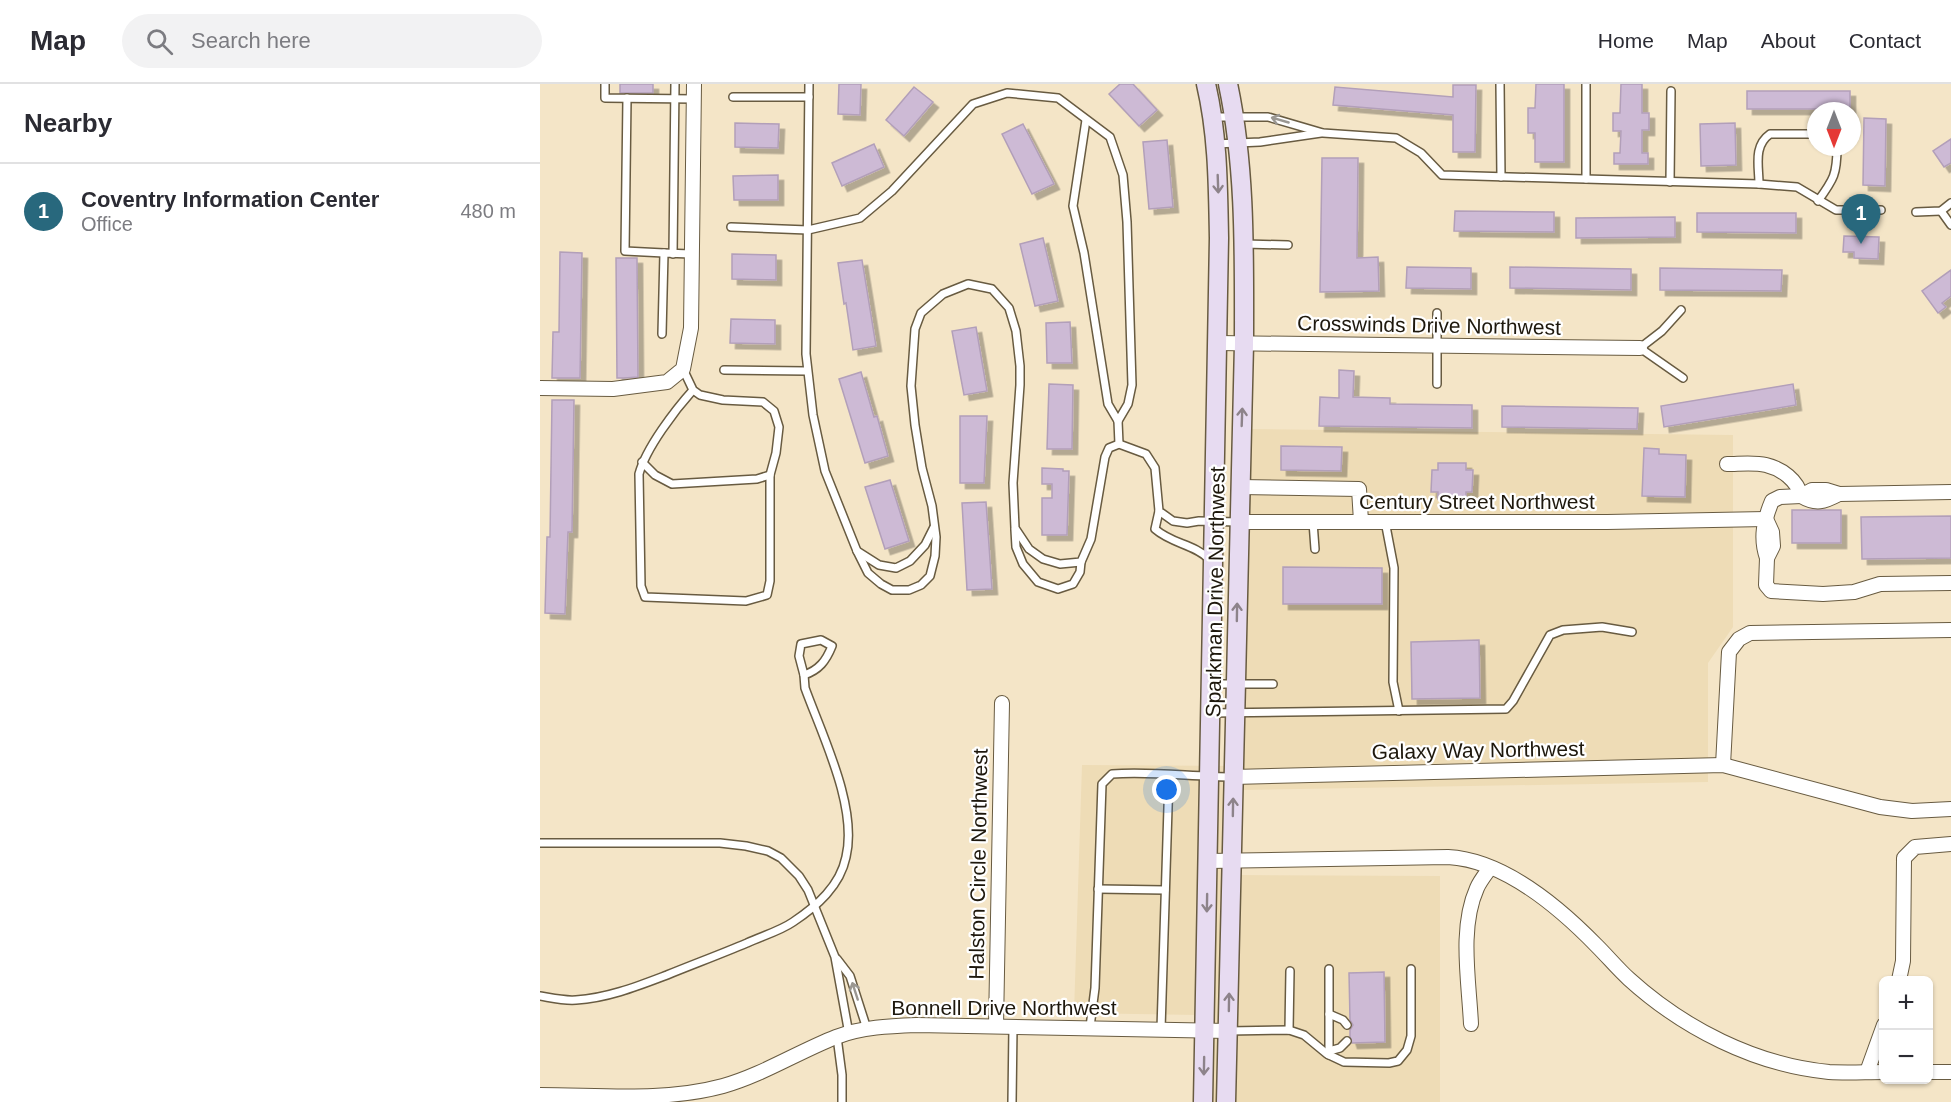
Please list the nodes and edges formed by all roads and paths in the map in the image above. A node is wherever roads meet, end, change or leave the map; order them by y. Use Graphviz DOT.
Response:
graph roads {
  1 [pos="605,84"];
  2 [pos="675,84"];
  3 [pos="694,84"];
  4 [pos="809,84"];
  5 [pos="1206,84"];
  6 [pos="1228,84"];
  7 [pos="1500,84"];
  8 [pos="1586,84"];
  9 [pos="1671,91"];
  10 [pos="734,97"];
  11 [pos="809,97"];
  12 [pos="627,98"];
  13 [pos="675,99"];
  14 [pos="694,99"];
  15 [pos="1235,116"];
  16 [pos="1212,117"];
  17 [pos="1086,120"];
  18 [pos="1323,133"];
  19 [pos="1807,134"];
  20 [pos="1237,143"];
  21 [pos="1215,144"];
  22 [pos="1837,156"];
  23 [pos="1501,177"];
  24 [pos="1586,179"];
  25 [pos="1670,182"];
  26 [pos="1759,184"];
  27 [pos="1818,201"];
  28 [pos="1951,203"];
  29 [pos="1881,210"];
  30 [pos="1941,211"];
  31 [pos="1916,212"];
  32 [pos="1951,225"];
  33 [pos="730,227"];
  34 [pos="808,230"];
  35 [pos="1244,244"];
  36 [pos="1288,245"];
  37 [pos="664,253"];
  38 [pos="674,254"];
  39 [pos="691,254"];
  40 [pos="1681,310"];
  41 [pos="1437,313"];
  42 [pos="662,334"];
  43 [pos="1218,344"];
  44 [pos="1244,344"];
  45 [pos="1437,345"];
  46 [pos="1640,348"];
  47 [pos="683,369"];
  48 [pos="724,370"];
  49 [pos="807,371"];
  50 [pos="1683,378"];
  51 [pos="1437,384"];
  52 [pos="540,388"];
  53 [pos="693,390"];
  54 [pos="1118,421"];
  55 [pos="1119,444"];
  56 [pos="642,462"];
  57 [pos="1727,464"];
  58 [pos="770,475"];
  59 [pos="1240,487"];
  60 [pos="1951,492"];
  61 [pos="1801,496"];
  62 [pos="1159,511"];
  63 [pos="1766,519"];
  64 [pos="1360,521"];
  65 [pos="1384,521"];
  66 [pos="1215,522"];
  67 [pos="1239,522"];
  68 [pos="1313,522"];
  69 [pos="934,527"];
  70 [pos="1015,528"];
  71 [pos="1315,549"];
  72 [pos="858,551"];
  73 [pos="1081,562"];
  74 [pos="1214,564"];
  75 [pos="1951,583"];
  76 [pos="1951,630"];
  77 [pos="1632,632"];
  78 [pos="804,675"];
  79 [pos="1211,684"];
  80 [pos="1236,684"];
  81 [pos="1272,684"];
  82 [pos="1002,703"];
  83 [pos="1399,711"];
  84 [pos="1211,713"];
  85 [pos="1235,713"];
  86 [pos="1723,765"];
  87 [pos="1169,776"];
  88 [pos="1209,777"];
  89 [pos="1233,777"];
  90 [pos="1951,809"];
  91 [pos="540,843"];
  92 [pos="1951,844"];
  93 [pos="1208,861"];
  94 [pos="1232,861"];
  95 [pos="1490,868"];
  96 [pos="1098,889"];
  97 [pos="1165,890"];
  98 [pos="814,906"];
  99 [pos="835,957"];
  100 [pos="1329,969"];
  101 [pos="1411,969"];
  102 [pos="1290,971"];
  103 [pos="1900,976"];
  104 [pos="540,996"];
  105 [pos="1329,1014"];
  106 [pos="1347,1024"];
  107 [pos="1471,1024"];
  108 [pos="996,1026"];
  109 [pos="1013,1026"];
  110 [pos="1090,1027"];
  111 [pos="867,1029"];
  112 [pos="1161,1029"];
  113 [pos="1205,1030"];
  114 [pos="1289,1030"];
  115 [pos="1882,1030"];
  116 [pos="1228,1031"];
  117 [pos="843,1035"];
  118 [pos="1347,1041"];
  119 [pos="1329,1053"];
  120 [pos="1867,1072"];
  121 [pos="1879,1072"];
  122 [pos="1933,1072"];
  123 [pos="1951,1072"];
  124 [pos="540,1095"];
  125 [pos="842,1102"];
  126 [pos="1012,1102"];
  127 [pos="1203,1102"];
  128 [pos="1227,1102"];
  1 -- 12 [label="lane"];
  2 -- 13 [label="lane"];
  3 -- 14 [label="street"];
  4 -- 11 [label="lane"];
  5 -- 16 [label="main road, Sparkman Drive Northwest"];
  6 -- 15 [label="main road, Sparkman Drive Northwest"];
  7 -- 23 [label="lane"];
  8 -- 24 [label="lane"];
  9 -- 25 [label="lane"];
  10 -- 11 [label="lane"];
  11 -- 34 [label="lane"];
  12 -- 13 [label="lane"];
  12 -- 37 [label="lane"];
  13 -- 14 [label="lane"];
  13 -- 38 [label="lane"];
  14 -- 39 [label="street"];
  15 -- 16 [label="lane"];
  18 -- 15 [label="lane, one-way"];
  15 -- 20 [label="main road, Sparkman Drive Northwest"];
  16 -- 21 [label="main road, Sparkman Drive Northwest"];
  17 -- 34 [label="lane"];
  17 -- 54 [label="lane"];
  17 -- 54 [label="lane"];
  18 -- 20 [label="lane"];
  18 -- 23 [label="lane"];
  19 -- 26 [label="lane"];
  20 -- 21 [label="lane"];
  20 -- 35 [label="main road, Sparkman Drive Northwest"];
  21 -- 43 [label="main road, Sparkman Drive Northwest, one-way"];
  22 -- 27 [label="lane"];
  23 -- 24 [label="lane"];
  24 -- 25 [label="lane"];
  25 -- 26 [label="lane"];
  26 -- 27 [label="lane"];
  27 -- 29 [label="lane"];
  28 -- 30 [label="lane"];
  30 -- 31 [label="lane"];
  30 -- 32 [label="lane"];
  33 -- 34 [label="lane"];
  34 -- 49 [label="lane"];
  35 -- 36 [label="lane"];
  35 -- 44 [label="main road, Sparkman Drive Northwest"];
  37 -- 38 [label="lane"];
  37 -- 42 [label="lane"];
  38 -- 39 [label="lane"];
  39 -- 47 [label="street"];
  40 -- 46 [label="lane"];
  41 -- 45 [label="lane"];
  43 -- 44 [label="street, Crosswinds Drive Northwest"];
  43 -- 66 [label="main road, Sparkman Drive Northwest"];
  44 -- 45 [label="street, Crosswinds Drive Northwest"];
  59 -- 44 [label="main road, Sparkman Drive Northwest, one-way"];
  45 -- 46 [label="street, Crosswinds Drive Northwest"];
  45 -- 51 [label="lane"];
  46 -- 50 [label="lane"];
  47 -- 52 [label="street"];
  47 -- 53 [label="lane"];
  48 -- 49 [label="lane"];
  49 -- 72 [label="lane"];
  53 -- 56 [label="lane"];
  53 -- 58 [label="lane"];
  54 -- 55 [label="lane"];
  55 -- 62 [label="lane"];
  55 -- 73 [label="lane"];
  56 -- 58 [label="lane"];
  56 -- 58 [label="lane"];
  57 -- 61 [label="street"];
  59 -- 64 [label="street"];
  59 -- 67 [label="main road, Sparkman Drive Northwest"];
  60 -- 61 [label="street"];
  61 -- 63 [label="street"];
  62 -- 66 [label="lane"];
  62 -- 74 [label="lane"];
  63 -- 65 [label="street, Century Street Northwest"];
  63 -- 75 [label="street"];
  64 -- 65 [label="street, Century Street Northwest"];
  64 -- 68 [label="street, Century Street Northwest"];
  65 -- 83 [label="lane"];
  66 -- 67 [label="lane"];
  66 -- 74 [label="main road, Sparkman Drive Northwest"];
  67 -- 68 [label="street, Century Street Northwest"];
  80 -- 67 [label="main road, Sparkman Drive Northwest, one-way"];
  68 -- 71 [label="lane"];
  69 -- 70 [label="lane"];
  69 -- 72 [label="lane"];
  69 -- 72 [label="lane"];
  70 -- 73 [label="lane"];
  70 -- 73 [label="lane"];
  74 -- 79 [label="main road, Sparkman Drive Northwest"];
  76 -- 86 [label="street"];
  77 -- 83 [label="lane"];
  78 -- 78 [label="lane"];
  78 -- 98 [label="lane"];
  79 -- 80 [label="lane"];
  79 -- 84 [label="main road, Sparkman Drive Northwest"];
  80 -- 81 [label="lane"];
  80 -- 85 [label="main road, Sparkman Drive Northwest"];
  82 -- 108 [label="street, Halston Circle Northwest"];
  83 -- 85 [label="lane"];
  84 -- 85 [label="lane"];
  84 -- 88 [label="main road, Sparkman Drive Northwest"];
  85 -- 89 [label="main road, Sparkman Drive Northwest"];
  86 -- 89 [label="street, Galaxy Way Northwest"];
  86 -- 90 [label="street, Galaxy Way Northwest"];
  87 -- 88 [label="lane"];
  87 -- 96 [label="lane"];
  87 -- 97 [label="lane"];
  88 -- 89 [label="lane"];
  88 -- 93 [label="main road, Sparkman Drive Northwest"];
  94 -- 89 [label="main road, Sparkman Drive Northwest, one-way"];
  91 -- 98 [label="lane"];
  92 -- 103 [label="street"];
  93 -- 94 [label="street"];
  93 -- 113 [label="main road, Sparkman Drive Northwest, one-way"];
  94 -- 95 [label="street"];
  116 -- 94 [label="main road, Sparkman Drive Northwest, one-way"];
  95 -- 107 [label="street"];
  95 -- 120 [label="street"];
  96 -- 97 [label="lane"];
  96 -- 110 [label="lane"];
  97 -- 112 [label="lane"];
  98 -- 99 [label="lane"];
  98 -- 104 [label="lane"];
  111 -- 99 [label="lane, one-way"];
  99 -- 117 [label="lane"];
  100 -- 105 [label="lane"];
  101 -- 119 [label="lane"];
  102 -- 114 [label="lane"];
  105 -- 106 [label="lane"];
  105 -- 119 [label="lane"];
  108 -- 109 [label="street, Bonnell Drive Northwest"];
  108 -- 111 [label="street, Bonnell Drive Northwest"];
  109 -- 110 [label="street, Bonnell Drive Northwest"];
  109 -- 126 [label="lane"];
  110 -- 112 [label="street, Bonnell Drive Northwest"];
  111 -- 117 [label="street, Bonnell Drive Northwest"];
  112 -- 113 [label="street, Bonnell Drive Northwest"];
  113 -- 116 [label="street, Bonnell Drive Northwest"];
  113 -- 127 [label="main road, Sparkman Drive Northwest, one-way"];
  114 -- 116 [label="lane"];
  114 -- 119 [label="lane"];
  115 -- 120 [label="street"];
  116 -- 128 [label="main road, Sparkman Drive Northwest"];
  117 -- 124 [label="street, Bonnell Drive Northwest"];
  117 -- 125 [label="lane"];
  118 -- 119 [label="lane"];
  120 -- 121 [label="street"];
  122 -- 123 [label="street"];
}
